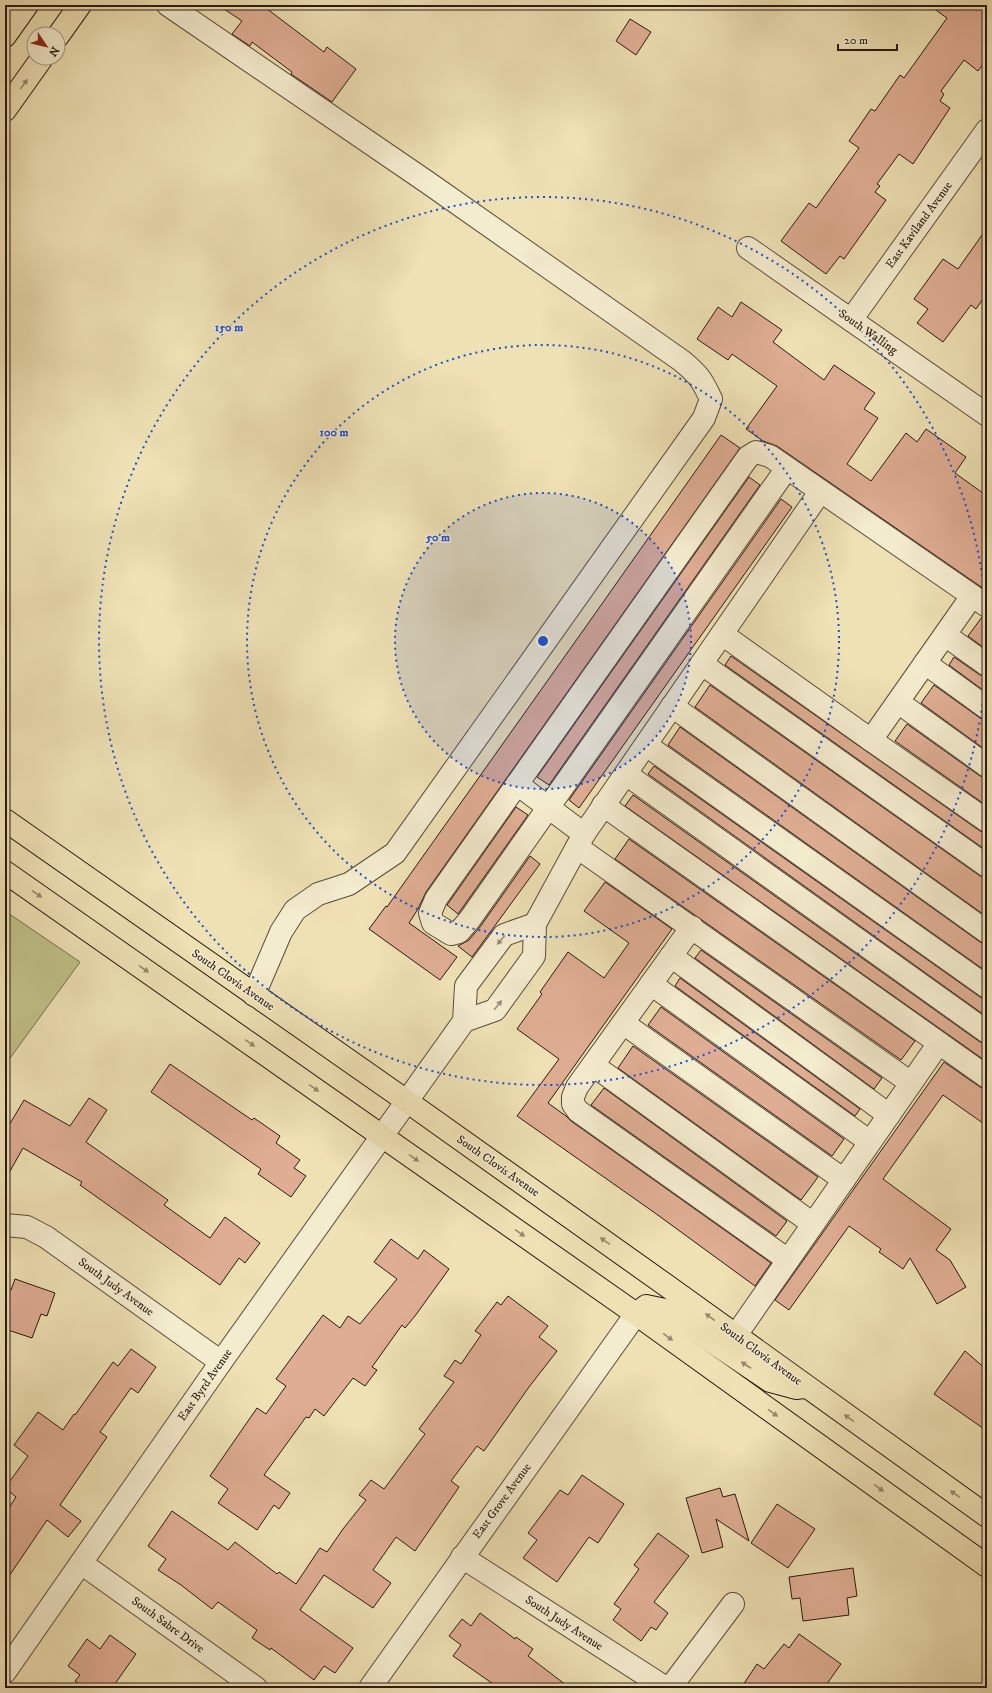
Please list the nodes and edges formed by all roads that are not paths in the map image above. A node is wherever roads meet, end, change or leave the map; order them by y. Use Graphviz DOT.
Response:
graph roads {
  1 [pos="27,5"];
  2 [pos="80,5"];
  3 [pos="168,5"];
  4 [pos="65,26"];
  5 [pos="5,36"];
  6 [pos="36,66"];
  7 [pos="5,110"];
  8 [pos="987,130"];
  9 [pos="748,248"];
  10 [pos="851,320"];
  11 [pos="987,415"];
  12 [pos="787,468"];
  13 [pos="820,492"];
  14 [pos="980,601"];
  15 [pos="722,634"];
  16 [pos="945,635"];
  17 [pos="925,663"];
  18 [pos="702,664"];
  19 [pos="987,665"];
  20 [pos="898,702"];
  21 [pos="672,706"];
  22 [pos="987,708"];
  23 [pos="871,740"];
  24 [pos="646,745"];
  25 [pos="987,766"];
  26 [pos="626,774"];
  27 [pos="517,784"];
  28 [pos="604,805"];
  29 [pos="548,807"];
  30 [pos="5,820"];
  31 [pos="987,821"];
  32 [pos="581,841"];
  33 [pos="987,866"];
  34 [pos="5,872"];
  35 [pos="535,924"];
  36 [pos="692,927"];
  37 [pos="987,932"];
  38 [pos="671,956"];
  39 [pos="651,984"];
  40 [pos="987,987"];
  41 [pos="254,995"];
  42 [pos="464,1021"];
  43 [pos="624,1023"];
  44 [pos="987,1032"];
  45 [pos="939,1043"];
  46 [pos="593,1065"];
  47 [pos="987,1077"];
  48 [pos="911,1083"];
  49 [pos="408,1102"];
  50 [pos="889,1115"];
  51 [pos="382,1136"];
  52 [pos="870,1142"];
  53 [pos="844,1180"];
  54 [pos="813,1224"];
  55 [pos="5,1225"];
  56 [pos="788,1260"];
  57 [pos="636,1314"];
  58 [pos="736,1335"];
  59 [pos="221,1362"];
  60 [pos="807,1387"];
  61 [pos="987,1516"];
  62 [pos="462,1557"];
  63 [pos="81,1563"];
  64 [pos="987,1566"];
  65 [pos="733,1604"];
  66 [pos="5,1672"];
  67 [pos="256,1688"];
  68 [pos="370,1688"];
  69 [pos="666,1688"];
  70 [pos="670,1688"];
  1 -- 5 [label="main road"];
  2 -- 4 [label="main road"];
  3 -- 41 [label="street"];
  7 -- 6 [label="main road, one-way"];
  8 -- 10 [label="street, East Kaviland Avenue"];
  9 -- 10 [label="street, South Walling"];
  10 -- 11 [label="street, South Walling"];
  12 -- 13 [label="street"];
  12 -- 27 [label="street"];
  12 -- 29 [label="street"];
  13 -- 14 [label="street"];
  13 -- 15 [label="street"];
  14 -- 16 [label="street"];
  15 -- 18 [label="street"];
  15 -- 23 [label="street"];
  16 -- 17 [label="street"];
  16 -- 19 [label="street"];
  17 -- 20 [label="street"];
  17 -- 22 [label="street"];
  18 -- 21 [label="street"];
  18 -- 33 [label="street"];
  20 -- 23 [label="street"];
  20 -- 25 [label="street"];
  21 -- 24 [label="street"];
  21 -- 37 [label="street"];
  23 -- 31 [label="street"];
  24 -- 26 [label="street"];
  24 -- 40 [label="street"];
  26 -- 28 [label="street"];
  26 -- 44 [label="street"];
  27 -- 29 [label="street"];
  27 -- 29 [label="street"];
  28 -- 32 [label="street"];
  28 -- 45 [label="street"];
  29 -- 32 [label="street"];
  30 -- 41 [label="main road, South Clovis Avenue"];
  32 -- 35 [label="street"];
  32 -- 36 [label="street"];
  34 -- 51 [label="main road, one-way"];
  42 -- 35 [label="street, one-way"];
  35 -- 42 [label="street, one-way"];
  36 -- 38 [label="street"];
  36 -- 48 [label="street"];
  38 -- 39 [label="street"];
  38 -- 50 [label="street"];
  39 -- 43 [label="street"];
  39 -- 52 [label="street"];
  41 -- 49 [label="main road, South Clovis Avenue"];
  42 -- 49 [label="street, East Byrd Avenue"];
  43 -- 46 [label="street"];
  43 -- 53 [label="street"];
  45 -- 47 [label="street"];
  45 -- 48 [label="street"];
  46 -- 54 [label="street"];
  46 -- 56 [label="street"];
  48 -- 50 [label="street"];
  49 -- 51 [label="street, East Byrd Avenue"];
  58 -- 49 [label="main road, South Clovis Avenue, one-way"];
  50 -- 52 [label="street"];
  51 -- 57 [label="main road, one-way"];
  51 -- 59 [label="street, East Byrd Avenue"];
  52 -- 53 [label="street"];
  53 -- 54 [label="street"];
  54 -- 56 [label="street"];
  55 -- 59 [label="street, South Judy Avenue"];
  56 -- 58 [label="street"];
  60 -- 57 [label="main road, one-way"];
  57 -- 62 [label="street, East Grove Avenue"];
  57 -- 64 [label="main road, one-way"];
  58 -- 60 [label="main road, South Clovis Avenue"];
  59 -- 63 [label="street, East Byrd Avenue"];
  61 -- 60 [label="main road, South Clovis Avenue, one-way"];
  62 -- 68 [label="street, East Grove Avenue"];
  62 -- 69 [label="street, South Judy Avenue"];
  63 -- 66 [label="street, East Byrd Avenue"];
  63 -- 67 [label="street, South Sabre Drive"];
  65 -- 70 [label="street"];
}
